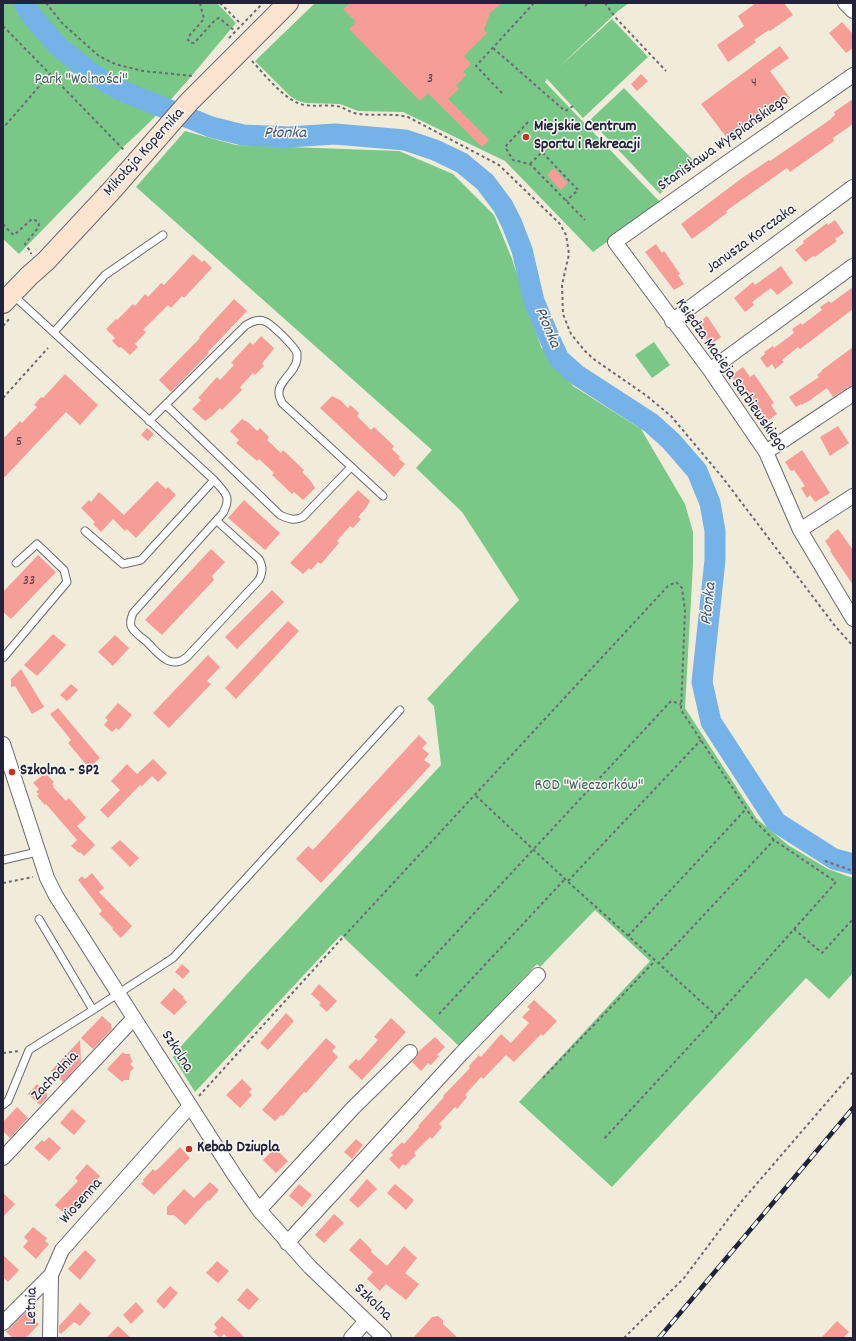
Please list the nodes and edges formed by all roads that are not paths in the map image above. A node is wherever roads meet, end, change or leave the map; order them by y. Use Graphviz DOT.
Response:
graph roads {
  1 [pos="288,3"];
  2 [pos="845,3"];
  3 [pos="853,11"];
  4 [pos="853,75"];
  5 [pos="853,187"];
  6 [pos="164,235"];
  7 [pos="615,242"];
  8 [pos="853,266"];
  9 [pos="7,298"];
  10 [pos="672,321"];
  11 [pos="54,332"];
  12 [pos="710,370"];
  13 [pos="853,394"];
  14 [pos="166,405"];
  15 [pos="149,420"];
  16 [pos="766,452"];
  17 [pos="351,467"];
  18 [pos="214,480"];
  19 [pos="383,496"];
  20 [pos="853,496"];
  21 [pos="217,521"];
  22 [pos="800,530"];
  23 [pos="85,531"];
  24 [pos="16,563"];
  25 [pos="853,618"];
  26 [pos="3,658"];
  27 [pos="400,710"];
  28 [pos="3,744"];
  29 [pos="37,852"];
  30 [pos="3,860"];
  31 [pos="39,919"];
  32 [pos="538,975"];
  33 [pos="118,993"];
  34 [pos="93,1010"];
  35 [pos="134,1018"];
  36 [pos="410,1052"];
  37 [pos="3,1105"];
  38 [pos="190,1106"];
  39 [pos="3,1158"];
  40 [pos="259,1210"];
  41 [pos="287,1242"];
  42 [pos="51,1275"];
  43 [pos="366,1321"];
  44 [pos="3,1323"];
  45 [pos="50,1338"];
  46 [pos="351,1338"];
  47 [pos="384,1338"];
  1 -- 9 [label="street, Mikołaja Kopernika"];
  2 -- 3 [label="street"];
  4 -- 7 [label="street, Stanisława Wyspiańskiego"];
  5 -- 10 [label="street, Janusza Korczaka"];
  6 -- 11 [label="lane"];
  7 -- 10 [label="street, Księdza Macieja Sarbiewskiego"];
  8 -- 12 [label="street"];
  9 -- 11 [label="lane"];
  10 -- 12 [label="street, Księdza Macieja Sarbiewskiego"];
  11 -- 15 [label="lane"];
  12 -- 16 [label="street, Księdza Macieja Sarbiewskiego"];
  13 -- 16 [label="street"];
  14 -- 15 [label="lane"];
  14 -- 17 [label="lane"];
  14 -- 17 [label="lane"];
  15 -- 18 [label="lane"];
  16 -- 22 [label="street, Księdza Macieja Sarbiewskiego"];
  17 -- 19 [label="lane"];
  18 -- 21 [label="lane"];
  18 -- 23 [label="lane"];
  20 -- 22 [label="street"];
  21 -- 21 [label="lane"];
  22 -- 25 [label="street, Księdza Macieja Sarbiewskiego"];
  24 -- 26 [label="lane"];
  27 -- 33 [label="lane"];
  28 -- 29 [label="street, Szkolna"];
  29 -- 30 [label="lane"];
  29 -- 33 [label="street, Szkolna"];
  31 -- 34 [label="lane"];
  32 -- 41 [label="street"];
  33 -- 34 [label="lane"];
  33 -- 35 [label="street, Szkolna"];
  34 -- 37 [label="lane"];
  35 -- 38 [label="street, Szkolna"];
  35 -- 39 [label="street, Zachodnia"];
  36 -- 40 [label="street"];
  38 -- 40 [label="street, Szkolna"];
  38 -- 42 [label="street, Wiosenna"];
  40 -- 41 [label="street, Szkolna"];
  41 -- 43 [label="street, Szkolna"];
  42 -- 44 [label="street, Wiosenna"];
  42 -- 45 [label="street, Letnia"];
  43 -- 46 [label="street"];
  43 -- 47 [label="street, Szkolna"];
}
